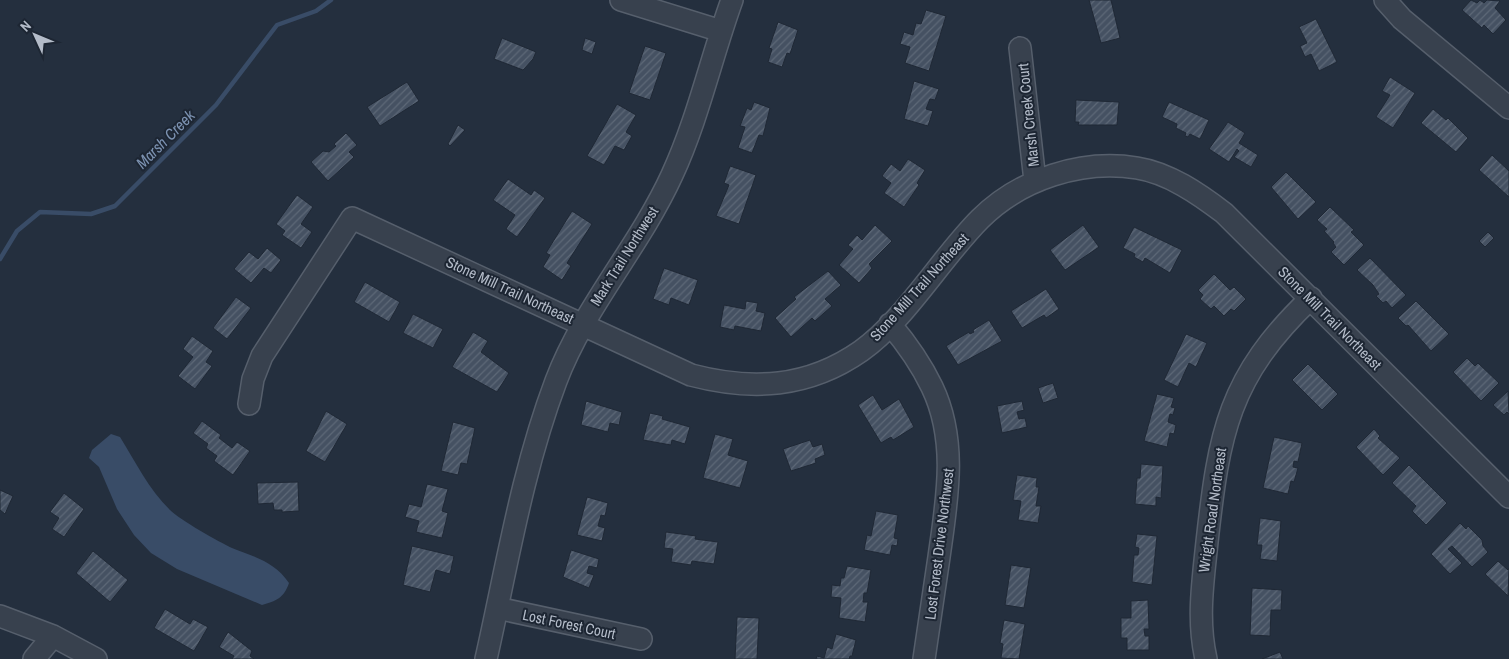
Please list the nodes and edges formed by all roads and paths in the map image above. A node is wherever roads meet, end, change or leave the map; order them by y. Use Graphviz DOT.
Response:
graph roads {
  1 [pos="621,0"];
  2 [pos="732,0"];
  3 [pos="1385,0"];
  4 [pos="721,31"];
  5 [pos="1020,48"];
  6 [pos="1509,108"];
  7 [pos="1036,181"];
  8 [pos="1310,298"];
  9 [pos="582,324"];
  10 [pos="890,324"];
  11 [pos="249,404"];
  12 [pos="1509,497"];
  13 [pos="497,608"];
  14 [pos="0,616"];
  15 [pos="53,636"];
  16 [pos="641,639"];
  17 [pos="34,659"];
  18 [pos="96,659"];
  19 [pos="486,659"];
  20 [pos="924,659"];
  21 [pos="1206,659"];
  1 -- 4 [label="street"];
  2 -- 4 [label="street, Mark Trail Northwest"];
  3 -- 6 [label="street"];
  4 -- 9 [label="street, Mark Trail Northwest"];
  5 -- 7 [label="street, Marsh Creek Court"];
  7 -- 8 [label="street, Stone Mill Trail Northeast"];
  7 -- 10 [label="street, Stone Mill Trail Northeast"];
  8 -- 12 [label="street, Stone Mill Trail Northeast"];
  8 -- 21 [label="street, Wright Road Northeast"];
  9 -- 10 [label="street, Stone Mill Trail Northeast"];
  9 -- 11 [label="street, Stone Mill Trail Northeast"];
  9 -- 13 [label="street, Mark Trail Northwest"];
  10 -- 20 [label="street, Lost Forest Drive Northwest"];
  13 -- 16 [label="street, Lost Forest Court"];
  13 -- 19 [label="street, Mark Trail Northwest"];
  14 -- 15 [label="street"];
  15 -- 17 [label="street"];
  15 -- 18 [label="street"];
}
